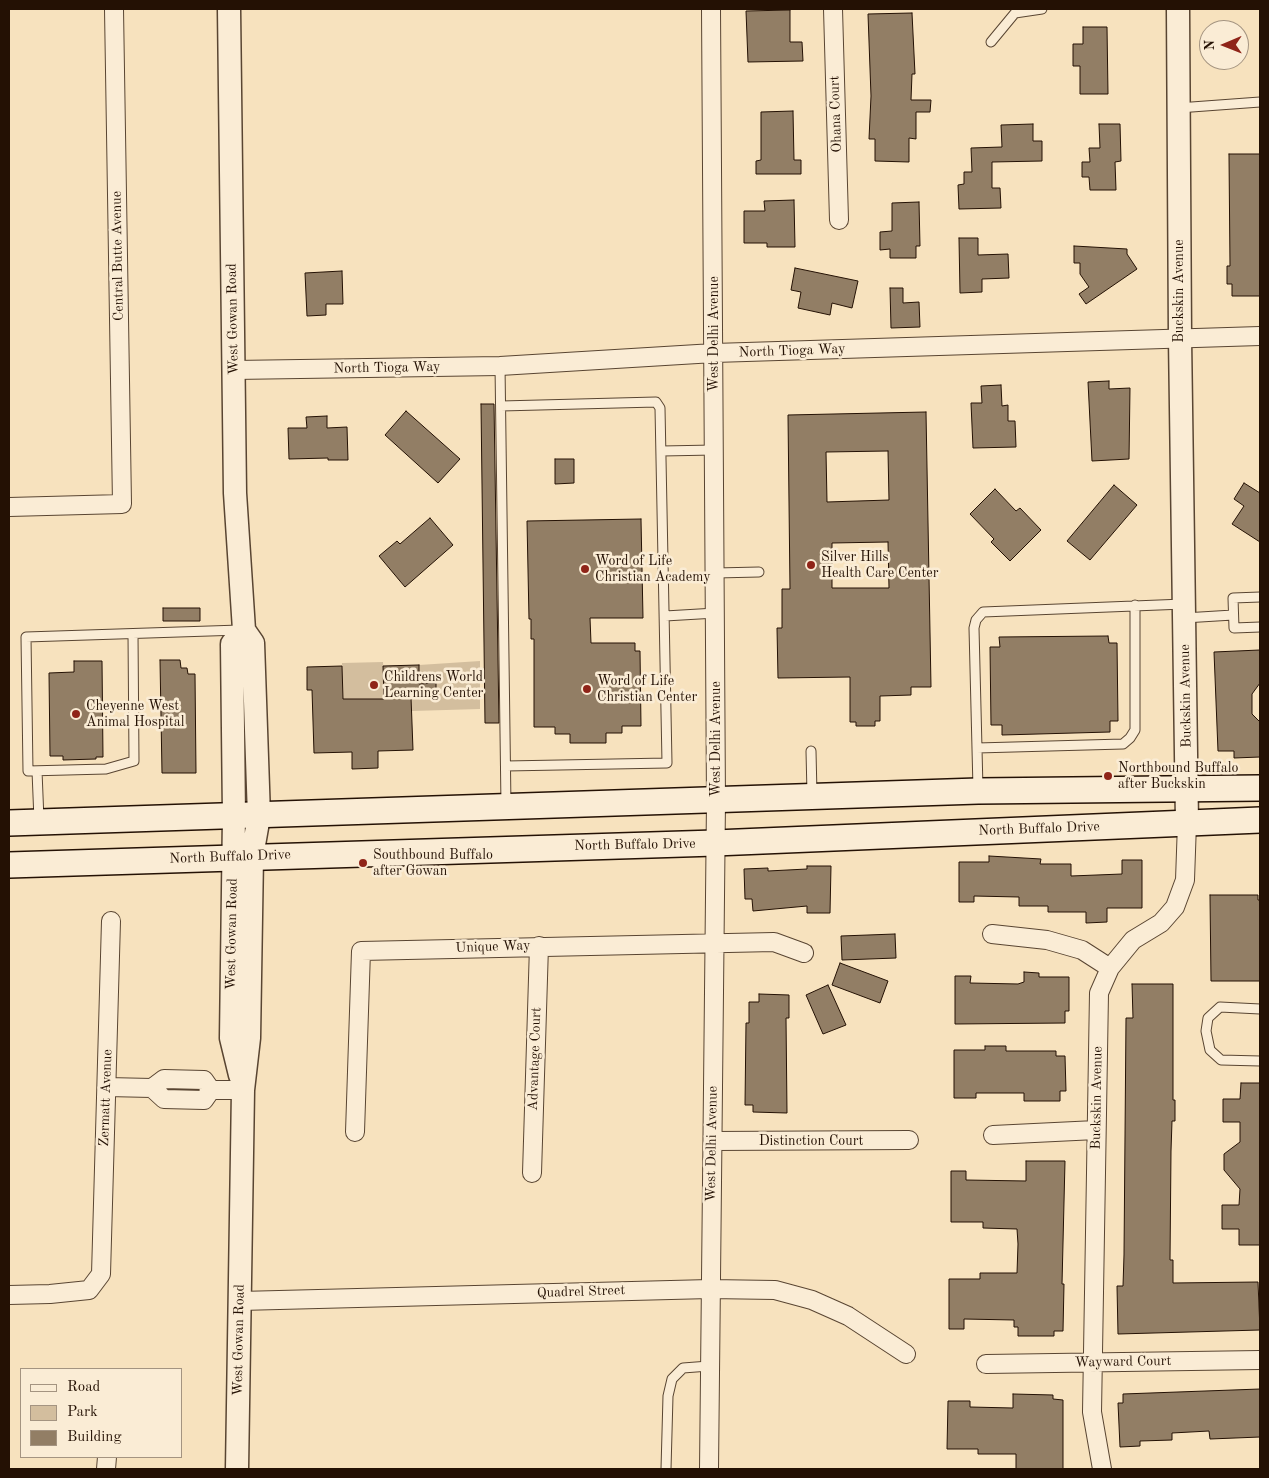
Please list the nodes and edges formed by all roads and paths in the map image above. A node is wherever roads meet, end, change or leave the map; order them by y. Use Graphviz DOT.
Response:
graph roads {
  1 [pos="114,9"];
  2 [pos="229,9"];
  3 [pos="711,9"];
  4 [pos="833,9"];
  5 [pos="1042,9"];
  6 [pos="1178,9"];
  7 [pos="991,42"];
  8 [pos="1260,102"];
  9 [pos="1178,108"];
  10 [pos="839,220"];
  11 [pos="1260,336"];
  12 [pos="1180,338"];
  13 [pos="714,353"];
  14 [pos="500,366"];
  15 [pos="234,370"];
  16 [pos="501,406"];
  17 [pos="714,450"];
  18 [pos="662,451"];
  19 [pos="9,507"];
  20 [pos="759,572"];
  21 [pos="716,573"];
  22 [pos="1260,597"];
  23 [pos="1135,605"];
  24 [pos="1184,611"];
  25 [pos="716,614"];
  26 [pos="1233,615"];
  27 [pos="665,616"];
  28 [pos="1260,627"];
  29 [pos="244,630"];
  30 [pos="132,634"];
  31 [pos="977,748"];
  32 [pos="811,751"];
  33 [pos="506,766"];
  34 [pos="37,771"];
  35 [pos="1260,788"];
  36 [pos="1188,790"];
  37 [pos="978,791"];
  38 [pos="812,797"];
  39 [pos="716,801"];
  40 [pos="506,808"];
  41 [pos="234,816"];
  42 [pos="259,816"];
  43 [pos="1260,820"];
  44 [pos="40,822"];
  45 [pos="1188,822"];
  46 [pos="9,823"];
  47 [pos="716,843"];
  48 [pos="243,857"];
  49 [pos="9,865"];
  50 [pos="111,921"];
  51 [pos="992,934"];
  52 [pos="714,942"];
  53 [pos="539,946"];
  54 [pos="804,954"];
  55 [pos="1110,968"];
  56 [pos="1260,1009"];
  57 [pos="1260,1060"];
  58 [pos="172,1079"];
  59 [pos="107,1087"];
  60 [pos="152,1088"];
  61 [pos="211,1090"];
  62 [pos="243,1090"];
  63 [pos="172,1099"];
  64 [pos="1096,1130"];
  65 [pos="355,1132"];
  66 [pos="993,1134"];
  67 [pos="909,1140"];
  68 [pos="713,1141"];
  69 [pos="532,1173"];
  70 [pos="710,1288"];
  71 [pos="9,1295"];
  72 [pos="240,1301"];
  73 [pos="906,1354"];
  74 [pos="1260,1360"];
  75 [pos="1093,1363"];
  76 [pos="986,1364"];
  77 [pos="709,1366"];
  78 [pos="237,1469"];
  79 [pos="666,1469"];
  80 [pos="709,1469"];
  81 [pos="1102,1469"];
  1 -- 19 [label="street, Central Butte Avenue"];
  2 -- 15 [label="street, West Gowan Road"];
  3 -- 13 [label="street, West Delhi Avenue"];
  4 -- 10 [label="street, Ohana Court"];
  5 -- 7 [label="lane"];
  6 -- 9 [label="street, Buckskin Avenue"];
  8 -- 9 [label="lane"];
  9 -- 12 [label="street, Buckskin Avenue"];
  11 -- 12 [label="street, North Tioga Way"];
  12 -- 13 [label="street, North Tioga Way"];
  12 -- 24 [label="street, Buckskin Avenue"];
  13 -- 14 [label="street, North Tioga Way"];
  13 -- 17 [label="street, West Delhi Avenue"];
  14 -- 15 [label="street, North Tioga Way"];
  14 -- 16 [label="lane"];
  15 -- 29 [label="street, West Gowan Road"];
  16 -- 18 [label="lane"];
  16 -- 33 [label="lane"];
  17 -- 18 [label="lane"];
  17 -- 21 [label="street, West Delhi Avenue"];
  18 -- 27 [label="lane"];
  20 -- 21 [label="lane"];
  21 -- 25 [label="street, West Delhi Avenue"];
  22 -- 26 [label="lane"];
  23 -- 24 [label="lane"];
  23 -- 31 [label="lane"];
  23 -- 31 [label="lane"];
  24 -- 26 [label="lane"];
  24 -- 36 [label="street, Buckskin Avenue"];
  25 -- 27 [label="lane"];
  25 -- 39 [label="street, West Delhi Avenue"];
  26 -- 28 [label="lane"];
  27 -- 33 [label="lane"];
  29 -- 30 [label="lane"];
  29 -- 41 [label="street, West Gowan Road"];
  29 -- 42 [label="street, West Gowan Road"];
  30 -- 34 [label="lane"];
  30 -- 34 [label="lane"];
  31 -- 37 [label="lane"];
  32 -- 38 [label="lane"];
  33 -- 40 [label="lane"];
  34 -- 44 [label="lane"];
  35 -- 36 [label="main road"];
  36 -- 37 [label="main road"];
  36 -- 45 [label="street, Buckskin Avenue"];
  37 -- 38 [label="main road"];
  38 -- 39 [label="main road"];
  39 -- 40 [label="main road"];
  39 -- 47 [label="street, West Delhi Avenue"];
  40 -- 42 [label="main road"];
  41 -- 42 [label="main road"];
  41 -- 44 [label="main road"];
  41 -- 48 [label="street, West Gowan Road"];
  42 -- 48 [label="street, West Gowan Road"];
  43 -- 45 [label="main road, North Buffalo Drive"];
  44 -- 46 [label="main road"];
  45 -- 47 [label="main road, North Buffalo Drive"];
  45 -- 55 [label="street, Buckskin Avenue"];
  47 -- 48 [label="main road, North Buffalo Drive"];
  47 -- 52 [label="street, West Delhi Avenue"];
  48 -- 49 [label="main road, North Buffalo Drive"];
  48 -- 62 [label="street, West Gowan Road"];
  50 -- 59 [label="street, Zermatt Avenue"];
  51 -- 55 [label="street"];
  52 -- 53 [label="street, Unique Way"];
  52 -- 54 [label="street, Unique Way"];
  52 -- 68 [label="street, West Delhi Avenue"];
  53 -- 65 [label="street, Unique Way"];
  53 -- 69 [label="street, Advantage Court"];
  55 -- 64 [label="street, Buckskin Avenue"];
  56 -- 57 [label="lane"];
  58 -- 60 [label="street"];
  58 -- 61 [label="street"];
  58 -- 63 [label="lane"];
  59 -- 60 [label="street"];
  59 -- 71 [label="street, Zermatt Avenue"];
  60 -- 63 [label="street"];
  61 -- 62 [label="street"];
  61 -- 63 [label="street"];
  62 -- 72 [label="street, West Gowan Road"];
  64 -- 66 [label="street"];
  64 -- 75 [label="street, Buckskin Avenue"];
  67 -- 68 [label="street, Distinction Court"];
  68 -- 70 [label="street, West Delhi Avenue"];
  70 -- 72 [label="street, Quadrel Street"];
  70 -- 73 [label="street, Quadrel Street"];
  70 -- 77 [label="street, West Delhi Avenue"];
  72 -- 78 [label="street, West Gowan Road"];
  74 -- 75 [label="street, Wayward Court"];
  75 -- 76 [label="street, Wayward Court"];
  75 -- 81 [label="street, Buckskin Avenue"];
  77 -- 79 [label="lane"];
  77 -- 80 [label="street, West Delhi Avenue"];
}
